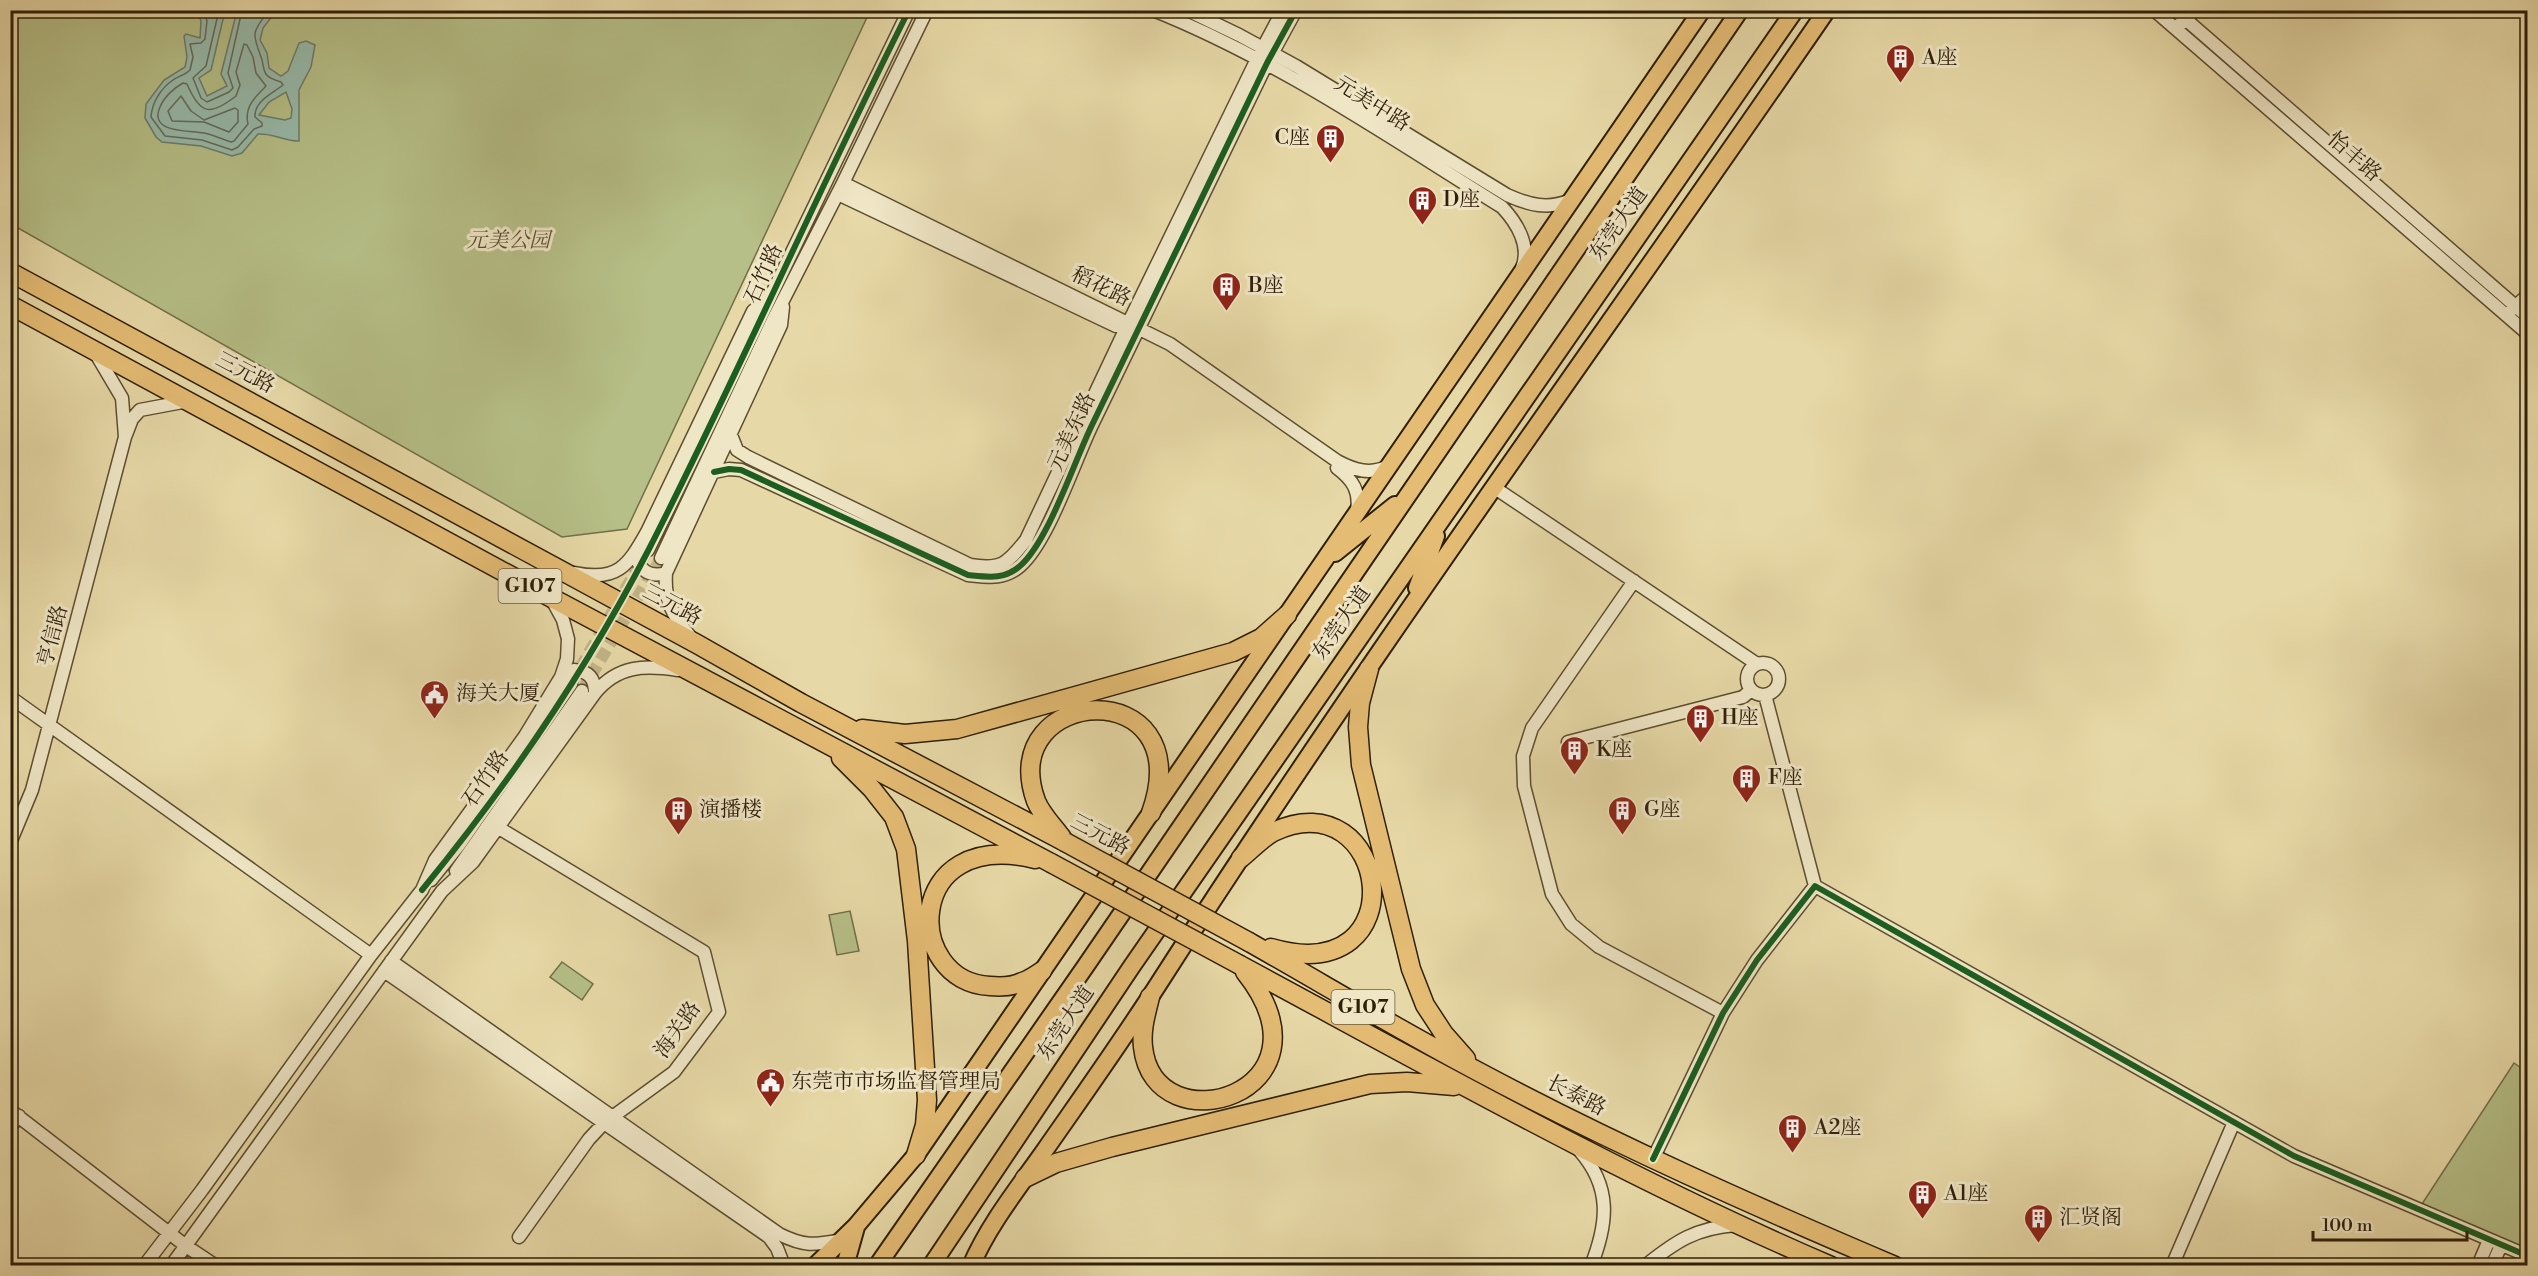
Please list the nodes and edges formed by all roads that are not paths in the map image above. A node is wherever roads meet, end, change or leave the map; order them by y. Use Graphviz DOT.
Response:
graph roads {
  1 [pos="1153,10"];
  2 [pos="1187,10"];
  3 [pos="1283,10"];
  4 [pos="1296,10"];
  5 [pos="1702,10"];
  6 [pos="1740,10"];
  7 [pos="1795,10"];
  8 [pos="1827,10"];
  9 [pos="2154,10"];
  10 [pos="2175,10"];
  11 [pos="2195,10"];
  12 [pos="908,12"];
  13 [pos="927,14"];
  14 [pos="2185,19"];
  15 [pos="2174,28"];
  16 [pos="1265,56"];
  17 [pos="840,188"];
  18 [pos="1571,200"];
  19 [pos="10,272"];
  20 [pos="1521,272"];
  21 [pos="2528,295"];
  22 [pos="783,303"];
  23 [pos="10,305"];
  24 [pos="2519,315"];
  25 [pos="1133,330"];
  26 [pos="2528,334"];
  27 [pos="94,350"];
  28 [pos="188,401"];
  29 [pos="731,435"];
  30 [pos="126,437"];
  31 [pos="1391,464"];
  32 [pos="714,472"];
  33 [pos="1495,488"];
  34 [pos="1410,493"];
  35 [pos="1357,513"];
  36 [pos="1444,515"];
  37 [pos="642,551"];
  38 [pos="661,558"];
  39 [pos="1321,564"];
  40 [pos="562,571"];
  41 [pos="666,573"];
  42 [pos="1634,581"];
  43 [pos="550,597"];
  44 [pos="1410,609"];
  45 [pos="1287,615"];
  46 [pos="697,644"];
  47 [pos="1757,664"];
  48 [pos="1369,669"];
  49 [pos="694,673"];
  50 [pos="566,680"];
  51 [pos="1751,690"];
  52 [pos="589,692"];
  53 [pos="1765,695"];
  54 [pos="10,697"];
  55 [pos="50,725"];
  56 [pos="842,725"];
  57 [pos="1568,742"];
  58 [pos="827,744"];
  59 [pos="1151,813"];
  60 [pos="499,828"];
  61 [pos="1065,842"];
  62 [pos="10,843"];
  63 [pos="1241,858"];
  64 [pos="1051,863"];
  65 [pos="1815,886"];
  66 [pos="442,891"];
  67 [pos="1249,942"];
  68 [pos="371,955"];
  69 [pos="388,966"];
  70 [pos="1240,966"];
  71 [pos="1042,971"];
  72 [pos="1150,997"];
  73 [pos="1723,1013"];
  74 [pos="1478,1072"];
  75 [pos="1470,1089"];
  76 [pos="15,1113"];
  77 [pos="608,1120"];
  78 [pos="2234,1122"];
  79 [pos="10,1127"];
  80 [pos="1573,1142"];
  81 [pos="915,1155"];
  82 [pos="1653,1159"];
  83 [pos="1025,1178"];
  84 [pos="856,1226"];
  85 [pos="1736,1226"];
  86 [pos="170,1234"];
  87 [pos="519,1237"];
  88 [pos="843,1240"];
  89 [pos="2495,1242"];
  90 [pos="186,1246"];
  91 [pos="2528,1256"];
  92 [pos="974,1258"];
  93 [pos="144,1266"];
  94 [pos="171,1266"];
  95 [pos="216,1266"];
  96 [pos="784,1266"];
  97 [pos="815,1266"];
  98 [pos="844,1266"];
  99 [pos="877,1266"];
  100 [pos="931,1266"];
  101 [pos="963,1266"];
  102 [pos="1591,1266"];
  103 [pos="1645,1266"];
  104 [pos="1831,1266"];
  105 [pos="1895,1266"];
  106 [pos="2172,1266"];
  107 [pos="2478,1266"];
  108 [pos="2492,1266"];
  1 -- 16 [label="street, 元美中路"];
  2 -- 16 [label="street, 元美中路"];
  3 -- 16 [label="street, 元美东路"];
  4 -- 16 [label="street, 元美东路"];
  5 -- 18 [label="main road"];
  6 -- 34 [label="main road, 东莞大道"];
  7 -- 36 [label="main road, 东莞大道"];
  8 -- 33 [label="main road"];
  9 -- 15 [label="street, 怡丰路"];
  10 -- 14 [label="street, 怡丰路"];
  11 -- 14 [label="street"];
  12 -- 37 [label="street, 石竹路"];
  13 -- 17 [label="street, 石竹路"];
  14 -- 15 [label="street"];
  14 -- 24 [label="street, 怡丰路"];
  15 -- 24 [label="street, 怡丰路"];
  16 -- 18 [label="street, 元美中路"];
  16 -- 20 [label="street, 元美中路"];
  16 -- 25 [label="street, 元美东路"];
  17 -- 22 [label="street, 石竹路"];
  17 -- 25 [label="street, 稻花路"];
  18 -- 20 [label="main road"];
  19 -- 40 [label="highway, 三元路 / G107"];
  20 -- 31 [label="main road"];
  21 -- 24 [label="street"];
  22 -- 29 [label="street"];
  22 -- 38 [label="street, 石竹路"];
  23 -- 27 [label="highway, G107"];
  24 -- 26 [label="street, 怡丰路"];
  25 -- 29 [label="street, 元美东路"];
  25 -- 31 [label="street, 稻花路"];
  25 -- 32 [label="street, 元美东路"];
  25 -- 35 [label="street, 稻花路"];
  27 -- 28 [label="highway, G107"];
  27 -- 30 [label="street"];
  28 -- 30 [label="street"];
  28 -- 43 [label="highway, G107"];
  29 -- 32 [label="street"];
  30 -- 55 [label="street, 亨信路"];
  31 -- 35 [label="main road"];
  32 -- 41 [label="street"];
  33 -- 42 [label="street"];
  33 -- 44 [label="main road"];
  34 -- 39 [label="main road"];
  34 -- 99 [label="main road, 东莞大道"];
  35 -- 39 [label="main road"];
  36 -- 44 [label="main road"];
  36 -- 100 [label="main road, 东莞大道"];
  37 -- 40 [label="street"];
  37 -- 41 [label="street"];
  39 -- 45 [label="main road"];
  40 -- 46 [label="highway, 三元路 / G107"];
  41 -- 46 [label="street"];
  42 -- 47 [label="street"];
  42 -- 73 [label="street"];
  43 -- 49 [label="highway, G107"];
  43 -- 50 [label="street"];
  44 -- 48 [label="main road"];
  45 -- 56 [label="highway"];
  45 -- 59 [label="main road"];
  46 -- 56 [label="highway, 三元路 / G107"];
  47 -- 51 [label="street"];
  47 -- 53 [label="street"];
  48 -- 63 [label="main road"];
  48 -- 74 [label="highway"];
  49 -- 52 [label="street"];
  49 -- 58 [label="highway, G107"];
  50 -- 52 [label="street"];
  50 -- 68 [label="street"];
  51 -- 53 [label="street"];
  51 -- 57 [label="street"];
  52 -- 60 [label="street"];
  52 -- 66 [label="street, 石竹路"];
  53 -- 65 [label="street"];
  54 -- 55 [label="street"];
  55 -- 62 [label="street, 亨信路"];
  55 -- 68 [label="street"];
  56 -- 61 [label="highway, 三元路 / G107"];
  58 -- 64 [label="highway, G107"];
  58 -- 81 [label="highway"];
  59 -- 61 [label="highway"];
  59 -- 71 [label="main road"];
  60 -- 66 [label="street"];
  60 -- 77 [label="street, 海关路"];
  61 -- 67 [label="highway, 三元路 / G107, bridge"];
  63 -- 67 [label="highway"];
  63 -- 72 [label="main road"];
  64 -- 70 [label="highway, G107, bridge"];
  64 -- 71 [label="highway"];
  65 -- 73 [label="street"];
  65 -- 78 [label="street"];
  66 -- 69 [label="street"];
  67 -- 74 [label="highway, 长泰路 / G107"];
  68 -- 86 [label="street"];
  69 -- 77 [label="street"];
  69 -- 90 [label="street"];
  70 -- 72 [label="highway"];
  70 -- 75 [label="highway, 长泰路 / G107"];
  71 -- 81 [label="main road"];
  72 -- 83 [label="main road"];
  73 -- 82 [label="street"];
  74 -- 82 [label="highway, 长泰路 / G107"];
  75 -- 80 [label="highway, 长泰路 / G107"];
  75 -- 83 [label="highway"];
  76 -- 79 [label="street"];
  76 -- 86 [label="street"];
  77 -- 87 [label="street, 海关路"];
  77 -- 88 [label="street"];
  77 -- 96 [label="street"];
  78 -- 89 [label="street"];
  78 -- 106 [label="street"];
  80 -- 85 [label="highway, 长泰路 / G107"];
  80 -- 102 [label="street"];
  81 -- 84 [label="main road"];
  82 -- 105 [label="highway, 长泰路 / G107"];
  83 -- 92 [label="main road"];
  84 -- 88 [label="main road"];
  84 -- 98 [label="main road"];
  85 -- 103 [label="street"];
  85 -- 104 [label="highway, 长泰路 / G107"];
  86 -- 90 [label="street"];
  86 -- 93 [label="street"];
  88 -- 97 [label="main road"];
  89 -- 91 [label="street"];
  89 -- 107 [label="street"];
  89 -- 108 [label="street"];
  90 -- 94 [label="street"];
  90 -- 95 [label="street"];
  92 -- 101 [label="main road"];
}
